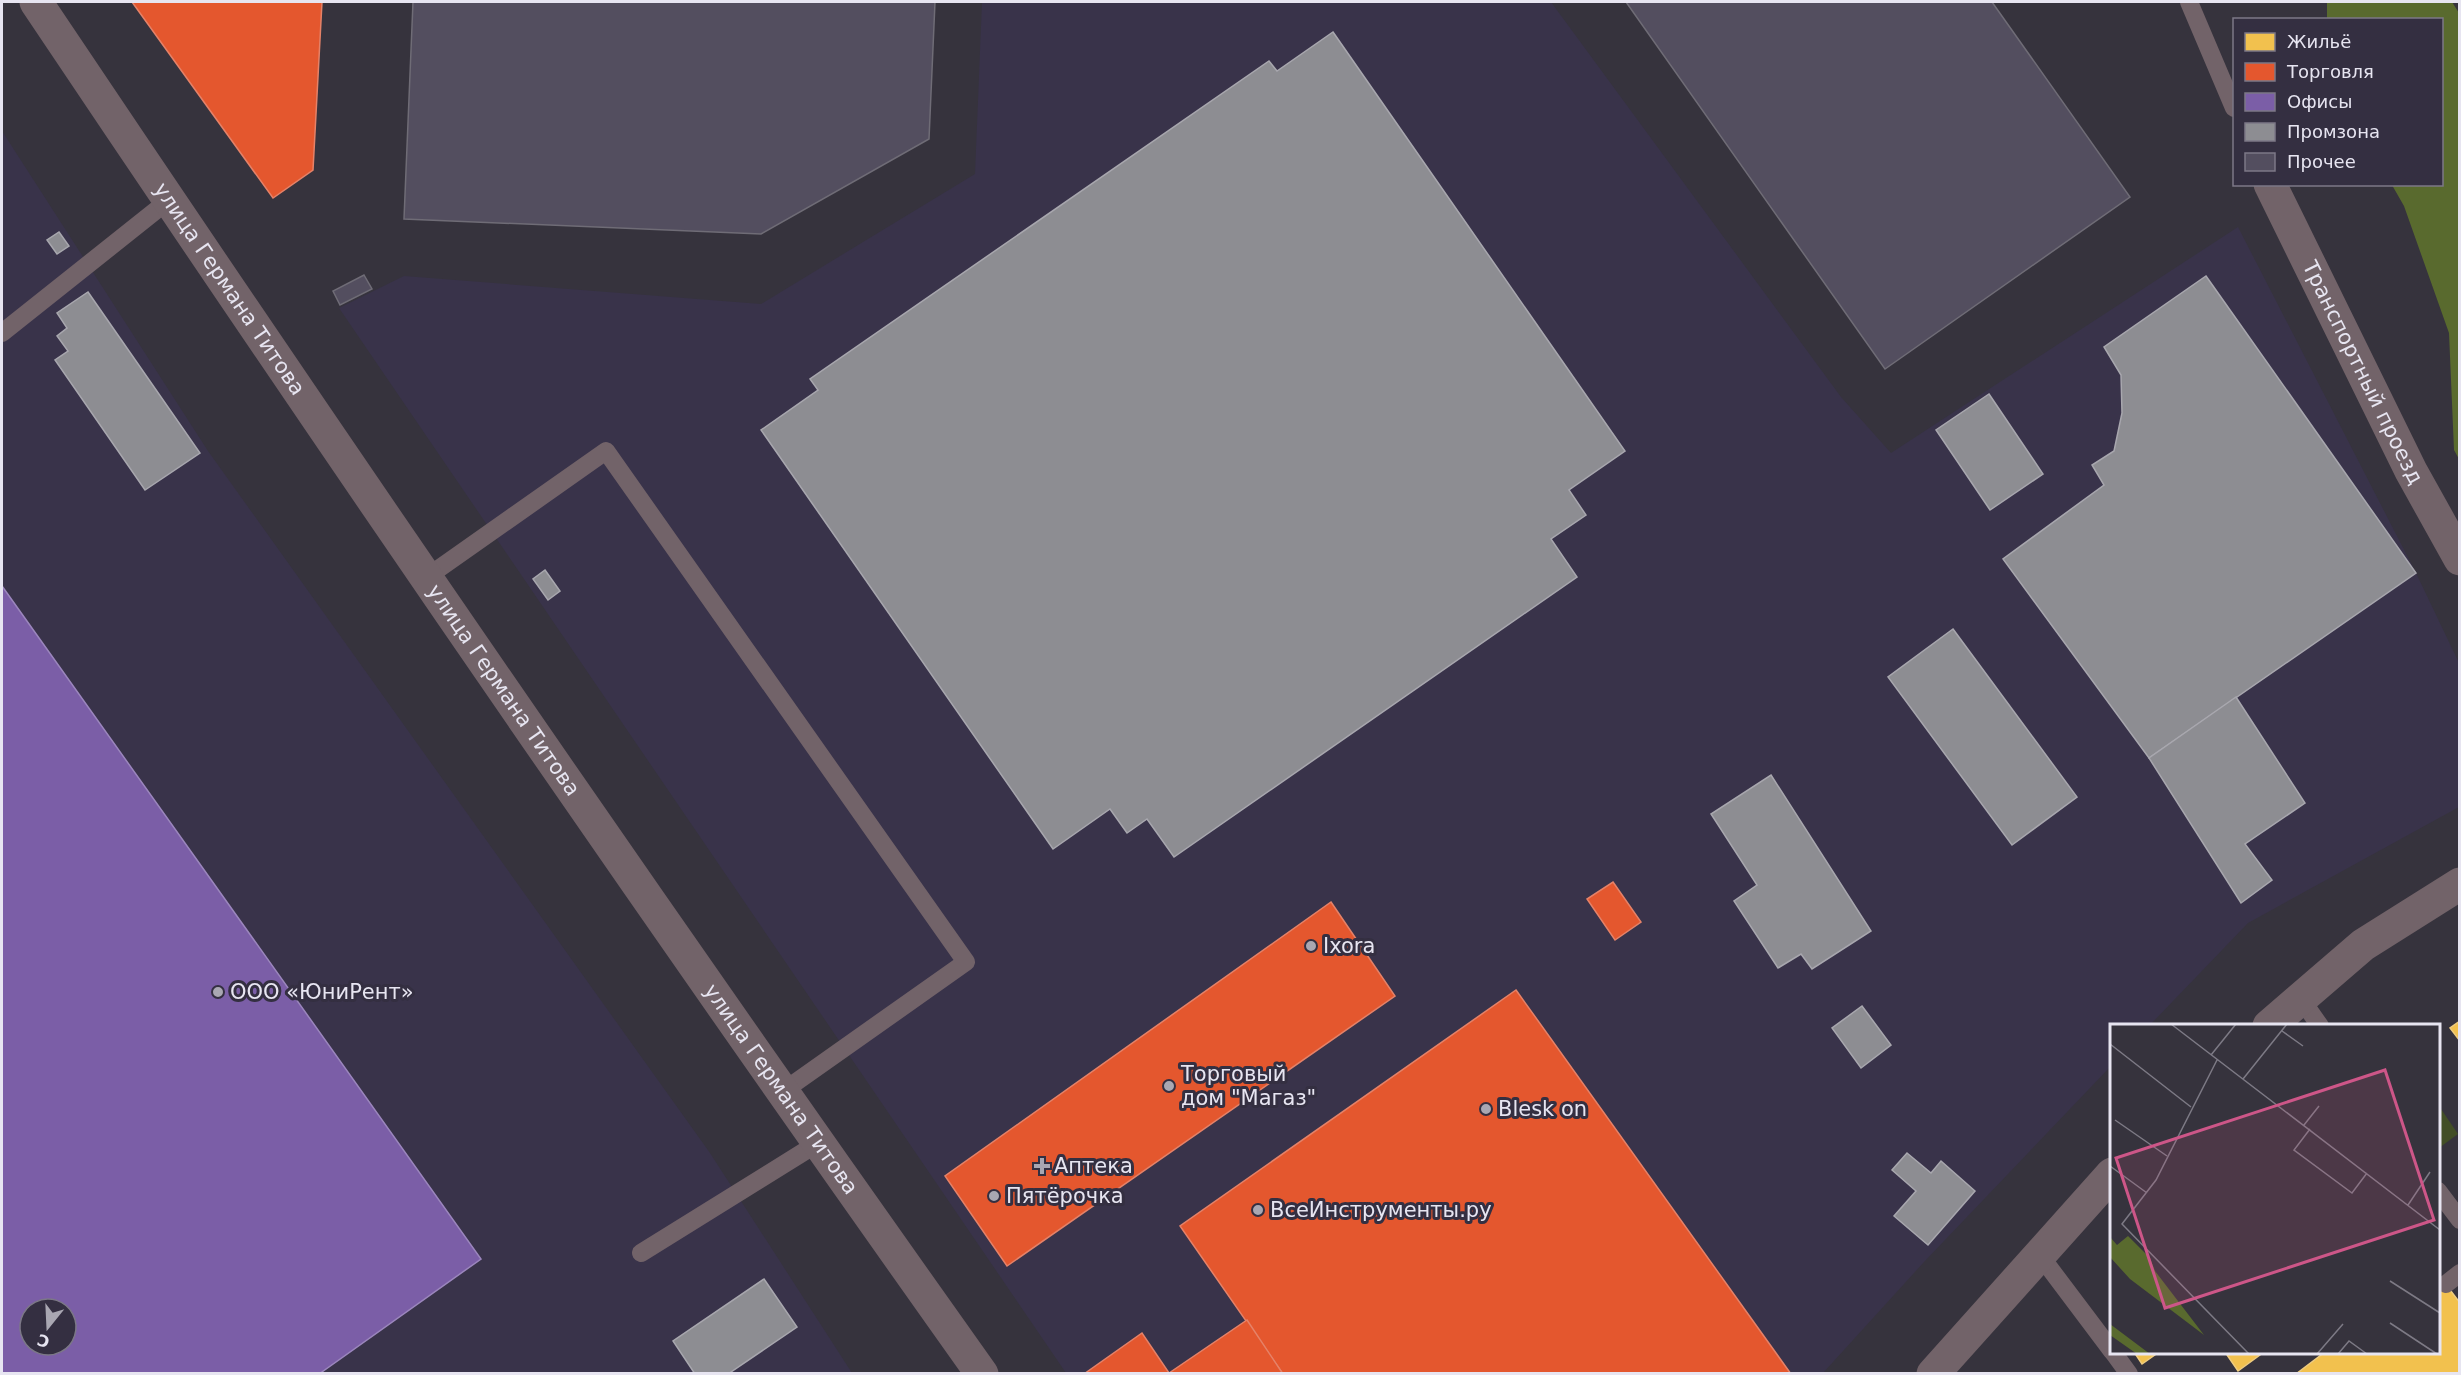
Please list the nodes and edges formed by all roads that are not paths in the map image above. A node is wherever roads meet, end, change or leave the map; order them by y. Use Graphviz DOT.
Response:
graph roads {
  1 [pos="36,2"];
  2 [pos="2189,2"];
  3 [pos="2233,103"];
  4 [pos="2271,186"];
  5 [pos="169,200"];
  6 [pos="2,333"];
  7 [pos="2460,560"];
  8 [pos="427,576"];
  9 [pos="2460,884"];
  10 [pos="2301,999"];
  11 [pos="2271,1024"];
  12 [pos="2319,1024"];
  13 [pos="782,1092"];
  14 [pos="818,1143"];
  15 [pos="2110,1176"];
  16 [pos="2440,1192"];
  17 [pos="2460,1220"];
  18 [pos="641,1253"];
  19 [pos="2039,1254"];
  20 [pos="2110,1349"];
  21 [pos="2114,1354"];
  22 [pos="982,1374"];
  23 [pos="1933,1374"];
  24 [pos="2129,1374"];
  1 -- 5 [label="street, улица Германа Титова"];
  2 -- 3 [label="lane"];
  4 -- 7 [label="street, Транспортный проезд"];
  5 -- 6 [label="lane"];
  5 -- 8 [label="street, улица Германа Титова"];
  8 -- 13 [label="street, улица Германа Титова"];
  8 -- 13 [label="lane"];
  9 -- 10 [label="street"];
  10 -- 11 [label="street"];
  10 -- 12 [label="lane"];
  13 -- 14 [label="street, улица Германа Титова"];
  14 -- 18 [label="lane"];
  14 -- 22 [label="street, улица Германа Титова"];
  15 -- 19 [label="street"];
  16 -- 17 [label="lane"];
  19 -- 20 [label="lane"];
  19 -- 23 [label="street"];
  21 -- 24 [label="lane"];
}
